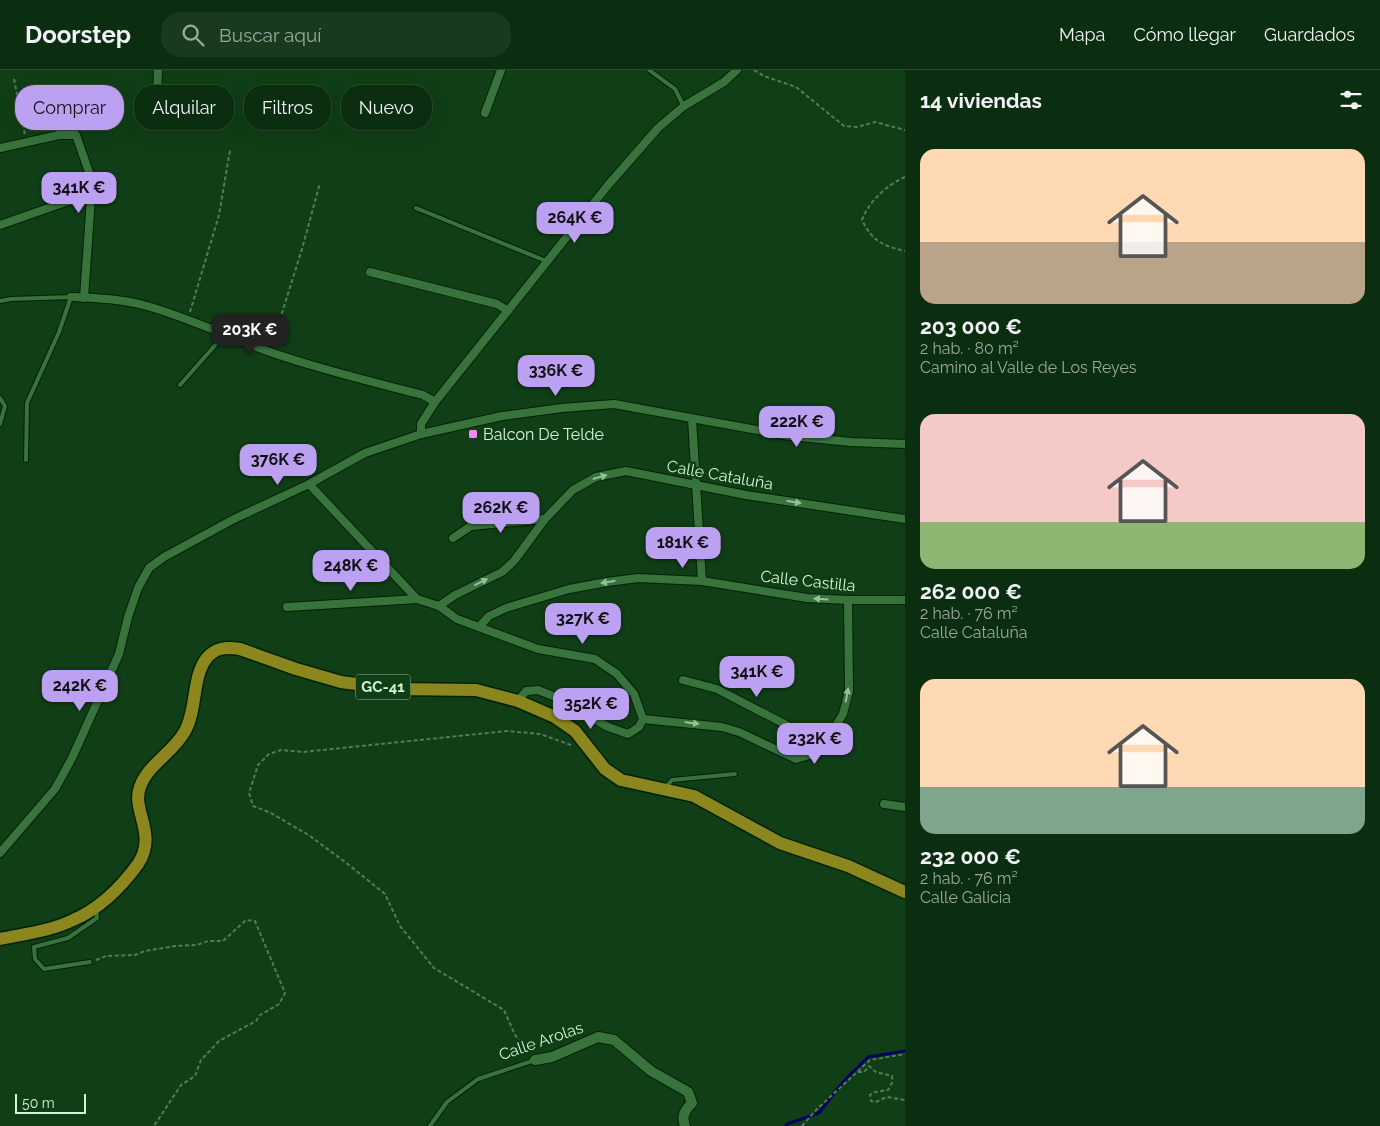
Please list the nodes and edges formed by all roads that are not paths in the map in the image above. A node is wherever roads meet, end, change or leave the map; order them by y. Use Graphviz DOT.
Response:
graph roads {
  1 [pos="158,70"];
  2 [pos="501,70"];
  3 [pos="649,70"];
  4 [pos="737,70"];
  5 [pos="157,85"];
  6 [pos="684,106"];
  7 [pos="485,113"];
  8 [pos="0,148"];
  9 [pos="91,198"];
  10 [pos="416,208"];
  11 [pos="0,225"];
  12 [pos="546,261"];
  13 [pos="370,272"];
  14 [pos="72,297"];
  15 [pos="84,298"];
  16 [pos="0,301"];
  17 [pos="508,310"];
  18 [pos="222,332"];
  19 [pos="180,385"];
  20 [pos="0,398"];
  21 [pos="434,402"];
  22 [pos="692,419"];
  23 [pos="0,424"];
  24 [pos="421,434"];
  25 [pos="905,444"];
  26 [pos="26,460"];
  27 [pos="309,484"];
  28 [pos="695,486"];
  29 [pos="545,519"];
  30 [pos="905,519"];
  31 [pos="453,538"];
  32 [pos="702,580"];
  33 [pos="417,599"];
  34 [pos="848,600"];
  35 [pos="905,600"];
  36 [pos="439,606"];
  37 [pos="287,607"];
  38 [pos="478,626"];
  39 [pos="683,680"];
  40 [pos="518,701"];
  41 [pos="643,719"];
  42 [pos="821,743"];
  43 [pos="735,774"];
  44 [pos="663,789"];
  45 [pos="884,804"];
  46 [pos="905,807"];
  47 [pos="0,853"];
  48 [pos="905,892"];
  49 [pos="96,907"];
  50 [pos="0,939"];
  51 [pos="90,962"];
  52 [pos="535,1060"];
  53 [pos="430,1126"];
  54 [pos="685,1126"];
  1 -- 5 [label="street"];
  2 -- 7 [label="street"];
  3 -- 6 [label="lane"];
  4 -- 6 [label="street"];
  6 -- 12 [label="street"];
  8 -- 9 [label="street"];
  9 -- 11 [label="street"];
  9 -- 15 [label="street"];
  10 -- 12 [label="lane"];
  12 -- 17 [label="street"];
  13 -- 17 [label="street"];
  14 -- 15 [label="street"];
  14 -- 16 [label="lane"];
  14 -- 26 [label="lane"];
  15 -- 18 [label="street"];
  17 -- 21 [label="street"];
  18 -- 19 [label="lane"];
  18 -- 21 [label="street"];
  20 -- 23 [label="lane"];
  21 -- 24 [label="street"];
  22 -- 24 [label="street"];
  22 -- 25 [label="street"];
  22 -- 28 [label="street"];
  24 -- 27 [label="street"];
  27 -- 33 [label="street"];
  27 -- 47 [label="street"];
  29 -- 28 [label="street, Calle Cataluña, one-way"];
  28 -- 30 [label="street, Calle Cataluña, one-way"];
  28 -- 32 [label="street"];
  29 -- 31 [label="street"];
  36 -- 29 [label="street, Calle Cataluña, one-way"];
  34 -- 32 [label="street, Calle Castilla, one-way"];
  32 -- 38 [label="street, Calle Castilla, one-way"];
  33 -- 36 [label="street"];
  33 -- 37 [label="street"];
  34 -- 35 [label="street, Calle Castilla"];
  42 -- 34 [label="street, one-way"];
  36 -- 38 [label="street"];
  38 -- 41 [label="street"];
  39 -- 42 [label="street"];
  40 -- 41 [label="street"];
  40 -- 44 [label="main road, GC-41"];
  40 -- 49 [label="main road, GC-41"];
  41 -- 42 [label="street, one-way"];
  43 -- 44 [label="lane"];
  44 -- 48 [label="main road, GC-41"];
  45 -- 46 [label="street"];
  49 -- 50 [label="main road, GC-41"];
  49 -- 51 [label="lane"];
  52 -- 53 [label="lane, Calle Arolas"];
  52 -- 54 [label="street, Calle Arolas"];
}
